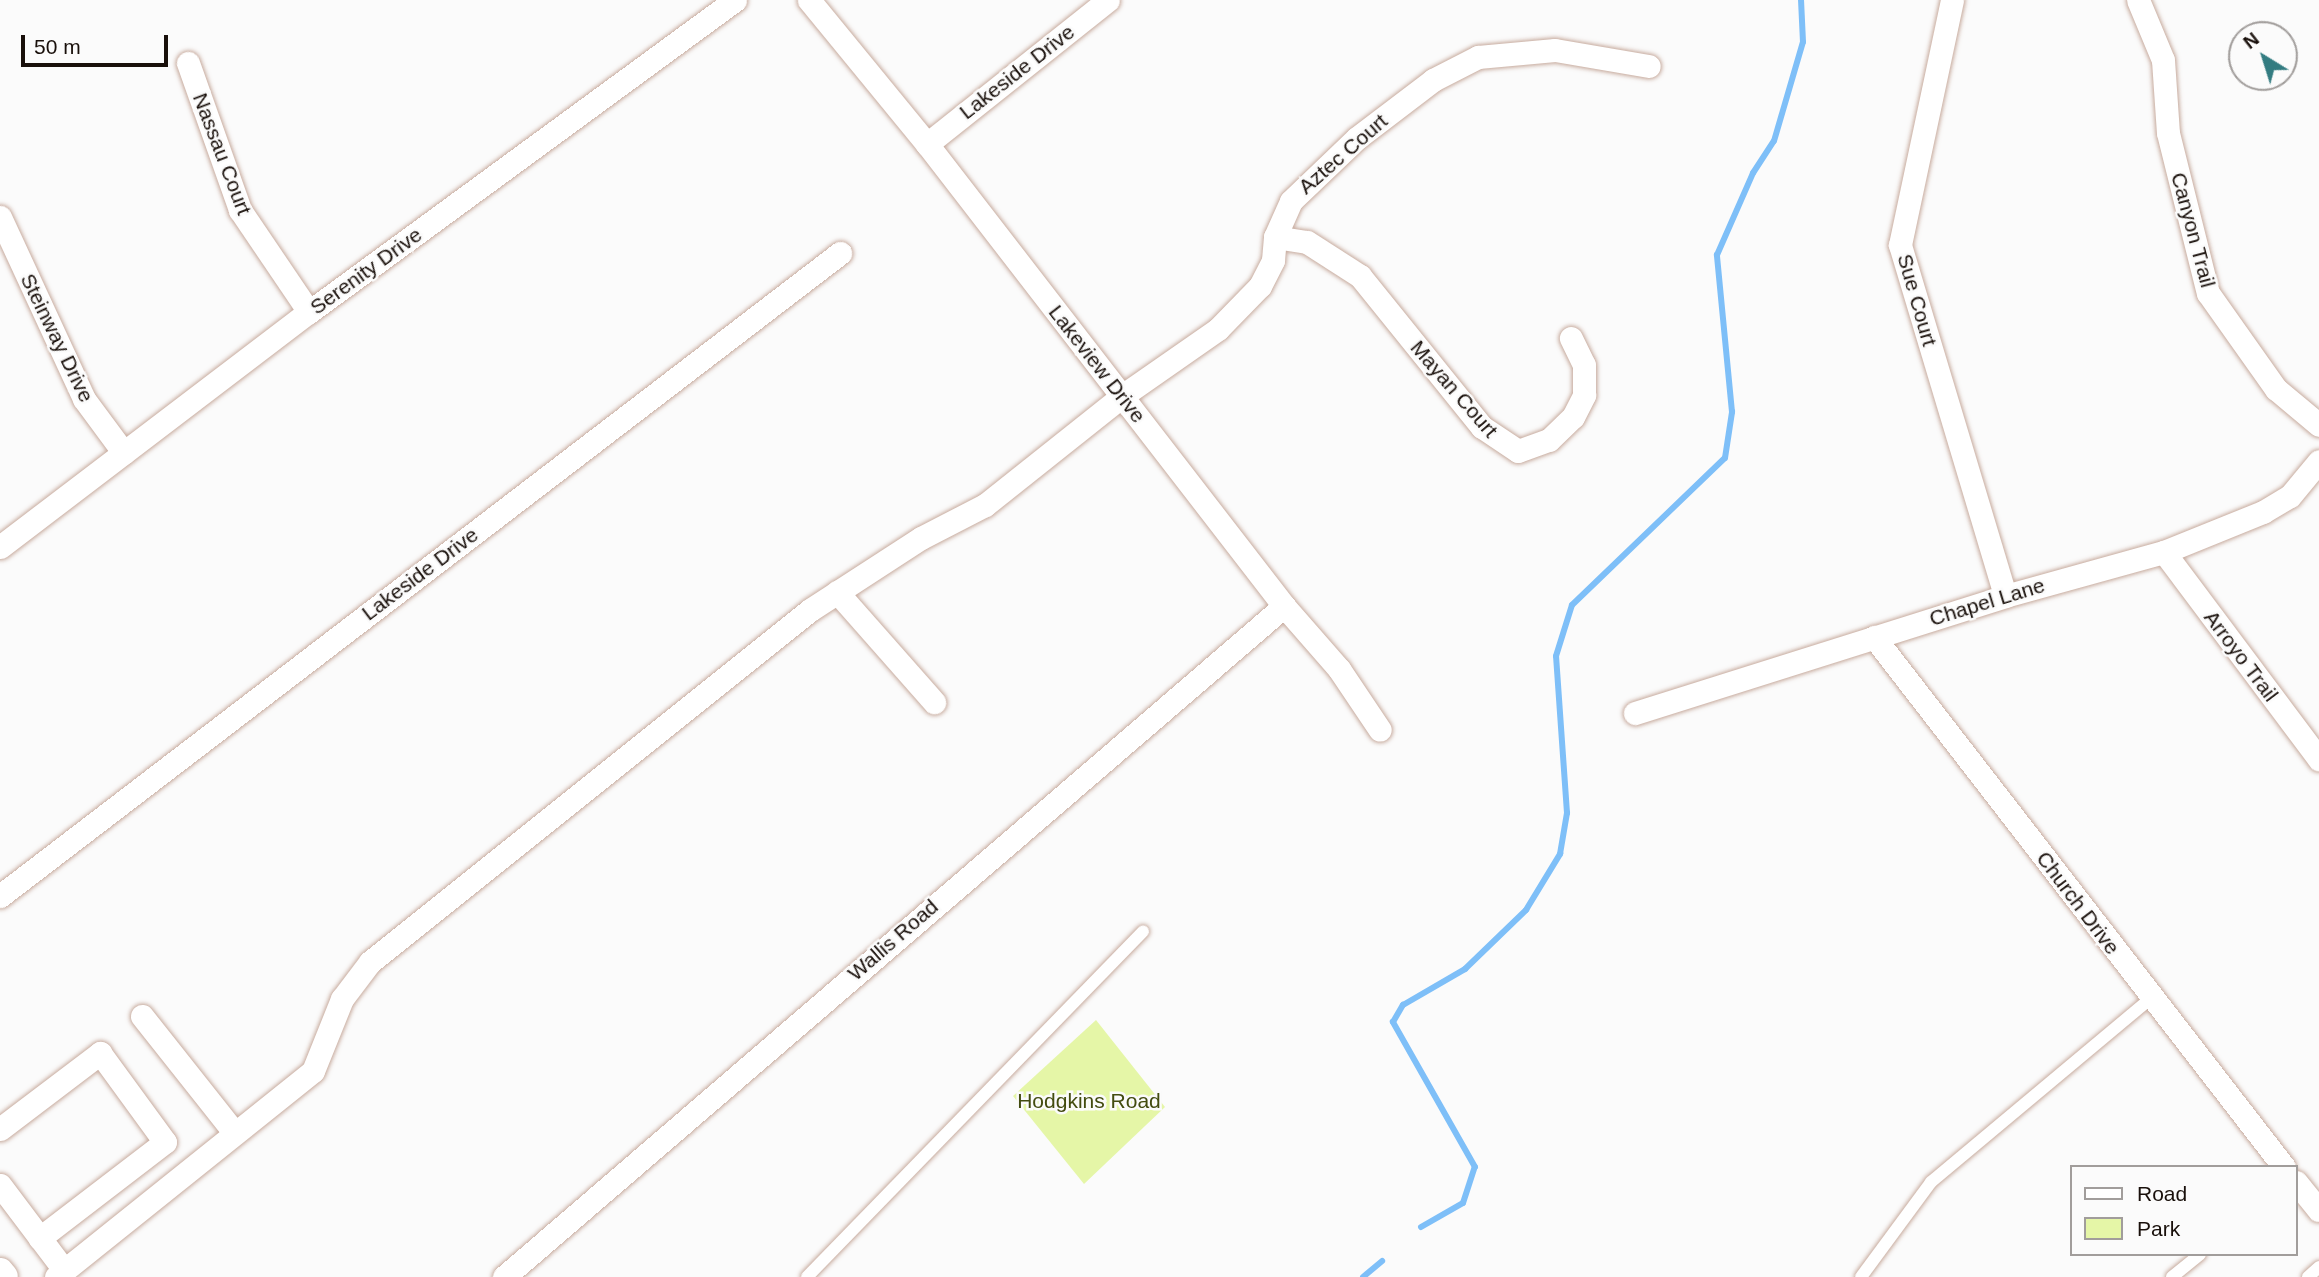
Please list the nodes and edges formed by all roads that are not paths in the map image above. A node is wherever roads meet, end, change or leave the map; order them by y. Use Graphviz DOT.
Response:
graph roads {
  1 [pos="735,0"];
  2 [pos="809,0"];
  3 [pos="1108,0"];
  4 [pos="1952,0"];
  5 [pos="2138,0"];
  6 [pos="188,63"];
  7 [pos="1649,66"];
  8 [pos="927,144"];
  9 [pos="0,217"];
  10 [pos="1275,237"];
  11 [pos="840,253"];
  12 [pos="309,313"];
  13 [pos="1571,338"];
  14 [pos="1122,396"];
  15 [pos="2319,425"];
  16 [pos="124,453"];
  17 [pos="2319,461"];
  18 [pos="0,547"];
  19 [pos="2164,552"];
  20 [pos="837,592"];
  21 [pos="2005,596"];
  22 [pos="1284,606"];
  23 [pos="1874,637"];
  24 [pos="934,702"];
  25 [pos="1635,713"];
  26 [pos="1380,730"];
  27 [pos="2319,759"];
  28 [pos="0,896"];
  29 [pos="1143,932"];
  30 [pos="2151,998"];
  31 [pos="142,1016"];
  32 [pos="0,1129"];
  33 [pos="234,1132"];
  34 [pos="2282,1165"];
  35 [pos="2298,1184"];
  36 [pos="0,1185"];
  37 [pos="2319,1210"];
  38 [pos="40,1238"];
  39 [pos="2198,1256"];
  40 [pos="2319,1267"];
  41 [pos="0,1272"];
  42 [pos="60,1273"];
  43 [pos="4,1277"];
  44 [pos="504,1277"];
  45 [pos="807,1277"];
  46 [pos="1861,1277"];
  47 [pos="2172,1277"];
  48 [pos="2307,1277"];
  1 -- 12 [label="street, Serenity Drive"];
  2 -- 8 [label="street, Lakeview Drive"];
  3 -- 8 [label="street, Lakeside Drive"];
  4 -- 21 [label="street, Sue Court"];
  5 -- 15 [label="street, Canyon Trail"];
  6 -- 12 [label="street, Nassau Court"];
  7 -- 10 [label="street, Aztec Court"];
  8 -- 14 [label="street, Lakeview Drive"];
  9 -- 16 [label="street, Steinway Drive"];
  10 -- 13 [label="street, Mayan Court"];
  10 -- 14 [label="street, Aztec Court"];
  11 -- 28 [label="street, Lakeside Drive"];
  12 -- 16 [label="street, Serenity Drive"];
  14 -- 20 [label="street, Aztec Court"];
  14 -- 22 [label="street, Lakeview Drive"];
  16 -- 18 [label="street, Serenity Drive"];
  17 -- 19 [label="street, Chapel Lane"];
  19 -- 21 [label="street, Chapel Lane"];
  19 -- 27 [label="street, Arroyo Trail"];
  20 -- 24 [label="street"];
  20 -- 33 [label="street, Aztec Court"];
  21 -- 23 [label="street, Chapel Lane"];
  22 -- 26 [label="street, Lakeview Drive"];
  22 -- 44 [label="street, Wallis Road"];
  23 -- 25 [label="street, Chapel Lane"];
  23 -- 30 [label="street, Church Drive"];
  29 -- 45 [label="lane"];
  30 -- 34 [label="street, Church Drive"];
  30 -- 46 [label="lane"];
  31 -- 33 [label="street"];
  32 -- 38 [label="street"];
  33 -- 42 [label="street, Aztec Court"];
  35 -- 37 [label="street"];
  36 -- 38 [label="street"];
  38 -- 42 [label="street"];
  39 -- 47 [label="lane"];
  40 -- 48 [label="lane"];
  41 -- 43 [label="street"];
}
